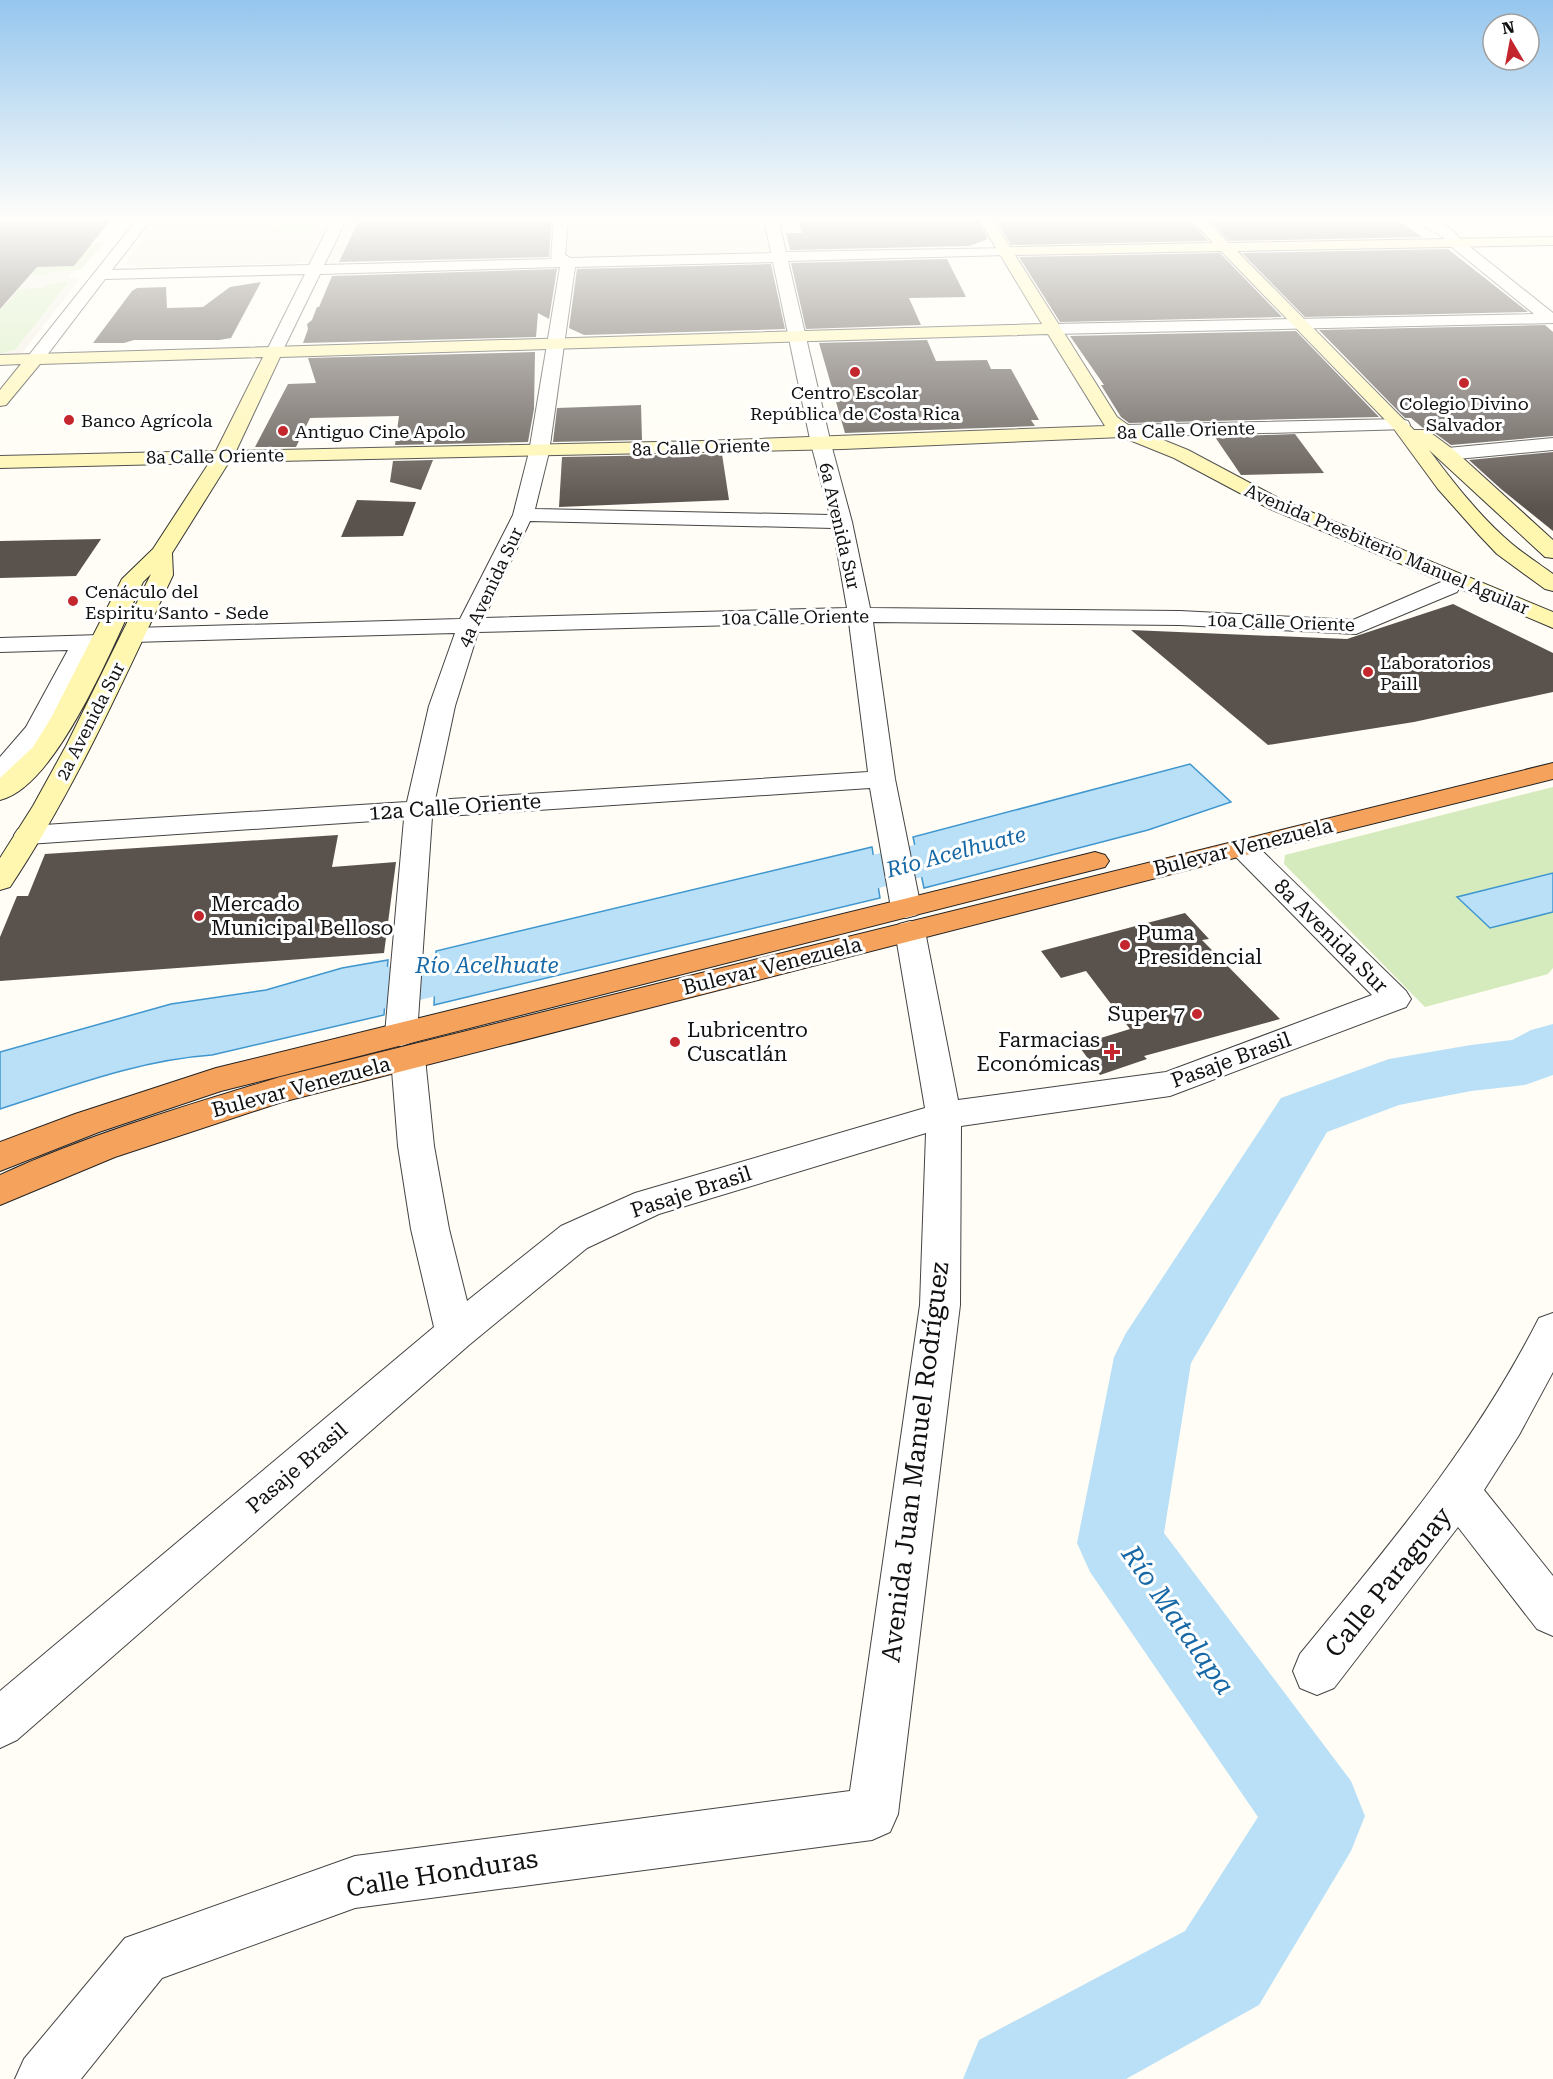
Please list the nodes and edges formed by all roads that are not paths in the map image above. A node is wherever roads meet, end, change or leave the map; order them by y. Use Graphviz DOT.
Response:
graph roads {
  1 [pos="69,315"];
  2 [pos="291,315"];
  3 [pos="560,315"];
  4 [pos="792,315"];
  5 [pos="1045,315"];
  6 [pos="1293,315"];
  7 [pos="1549,320"];
  8 [pos="1301,323"];
  9 [pos="1053,329"];
  10 [pos="797,337"];
  11 [pos="555,344"];
  12 [pos="274,352"];
  13 [pos="34,359"];
  14 [pos="0,360"];
  15 [pos="0,401"];
  16 [pos="1401,425"];
  17 [pos="1133,435"];
  18 [pos="821,444"];
  19 [pos="1553,444"];
  20 [pos="540,452"];
  21 [pos="1447,454"];
  22 [pos="225,455"];
  23 [pos="0,462"];
  24 [pos="523,515"];
  25 [pos="842,522"];
  26 [pos="1553,552"];
  27 [pos="161,553"];
  28 [pos="1553,584"];
  29 [pos="1449,587"];
  30 [pos="860,615"];
  31 [pos="1553,621"];
  32 [pos="469,625"];
  33 [pos="133,635"];
  34 [pos="1553,636"];
  35 [pos="93,642"];
  36 [pos="0,645"];
  37 [pos="1553,750"];
  38 [pos="0,771"];
  39 [pos="1553,771"];
  40 [pos="882,779"];
  41 [pos="0,792"];
  42 [pos="47,806"];
  43 [pos="419,810"];
  44 [pos="0,832"];
  45 [pos="28,835"];
  46 [pos="1242,847"];
  47 [pos="0,881"];
  48 [pos="906,910"];
  49 [pos="1395,999"];
  50 [pos="404,1034"];
  51 [pos="944,1114"];
  52 [pos="0,1157"];
  53 [pos="0,1191"];
  54 [pos="1553,1330"];
  55 [pos="455,1333"];
  56 [pos="1459,1493"];
  57 [pos="1553,1612"];
  58 [pos="1317,1671"];
  59 [pos="0,1723"];
  60 [pos="872,1814"];
  61 [pos="44,2079"];
  1 -- 13 [label="street"];
  2 -- 12 [label="street, 2a Avenida Sur"];
  3 -- 11 [label="street, 4a Avenida Sur"];
  4 -- 10 [label="street, 6a Avenida Sur"];
  5 -- 9 [label="main road"];
  6 -- 8 [label="main road"];
  7 -- 8 [label="street"];
  8 -- 9 [label="street"];
  8 -- 16 [label="main road"];
  9 -- 10 [label="main road"];
  9 -- 17 [label="main road"];
  10 -- 11 [label="main road"];
  10 -- 18 [label="street, 6a Avenida Sur"];
  11 -- 12 [label="main road"];
  11 -- 20 [label="street, 4a Avenida Sur"];
  12 -- 13 [label="main road"];
  12 -- 22 [label="main road, 2a Avenida Sur"];
  13 -- 14 [label="main road"];
  13 -- 15 [label="main road"];
  16 -- 17 [label="street, 8a Calle Oriente"];
  16 -- 21 [label="main road"];
  16 -- 28 [label="main road"];
  17 -- 18 [label="main road, 8a Calle Oriente"];
  17 -- 29 [label="main road"];
  17 -- 31 [label="main road, Avenida Presbiterio Manuel Aguilar"];
  18 -- 20 [label="main road, 8a Calle Oriente"];
  18 -- 25 [label="street, 6a Avenida Sur"];
  19 -- 21 [label="street"];
  20 -- 22 [label="main road, 8a Calle Oriente"];
  20 -- 24 [label="street, 4a Avenida Sur"];
  21 -- 26 [label="main road"];
  22 -- 23 [label="main road, 8a Calle Oriente"];
  22 -- 27 [label="main road, 2a Avenida Sur"];
  24 -- 25 [label="street"];
  24 -- 32 [label="street, 4a Avenida Sur"];
  25 -- 30 [label="street, 6a Avenida Sur"];
  27 -- 33 [label="main road, 2a Avenida Sur"];
  27 -- 35 [label="main road, 2a Avenida Sur"];
  29 -- 30 [label="street, 10a Calle Oriente"];
  29 -- 34 [label="main road"];
  30 -- 32 [label="street, 10a Calle Oriente"];
  30 -- 40 [label="street, 6a Avenida Sur"];
  32 -- 33 [label="street, 10a Calle Oriente"];
  32 -- 43 [label="street, 4a Avenida Sur"];
  33 -- 42 [label="main road, 2a Avenida Sur"];
  35 -- 36 [label="street"];
  35 -- 38 [label="street, 2a Avenida Sur"];
  35 -- 41 [label="main road, 2a Avenida Sur"];
  37 -- 48 [label="highway, Bulevar Venezuela"];
  39 -- 46 [label="highway, Bulevar Venezuela"];
  40 -- 43 [label="street, 12a Calle Oriente"];
  40 -- 48 [label="street, 6a Avenida Sur"];
  42 -- 44 [label="main road"];
  42 -- 45 [label="main road, 2a Avenida Sur"];
  43 -- 45 [label="street, 12a Calle Oriente"];
  43 -- 50 [label="street, 4a Avenida Sur"];
  45 -- 47 [label="main road, 2a Avenida Sur"];
  46 -- 48 [label="highway, Bulevar Venezuela"];
  46 -- 49 [label="street, 8a Avenida Sur"];
  48 -- 50 [label="highway, Bulevar Venezuela"];
  48 -- 51 [label="street, Avenida Juan Manuel Rodríguez"];
  49 -- 51 [label="street, Pasaje Brasil"];
  50 -- 52 [label="highway, Bulevar Venezuela"];
  50 -- 53 [label="highway, Bulevar Venezuela"];
  50 -- 55 [label="street, 4a Avenida Sur"];
  51 -- 55 [label="street, Pasaje Brasil"];
  51 -- 60 [label="street, Avenida Juan Manuel Rodríguez"];
  54 -- 56 [label="street, Calle Paraguay"];
  55 -- 59 [label="street, Pasaje Brasil"];
  56 -- 57 [label="street, Calle Paraguay"];
  56 -- 58 [label="street, Calle Paraguay"];
  60 -- 61 [label="street, Calle Honduras"];
}
